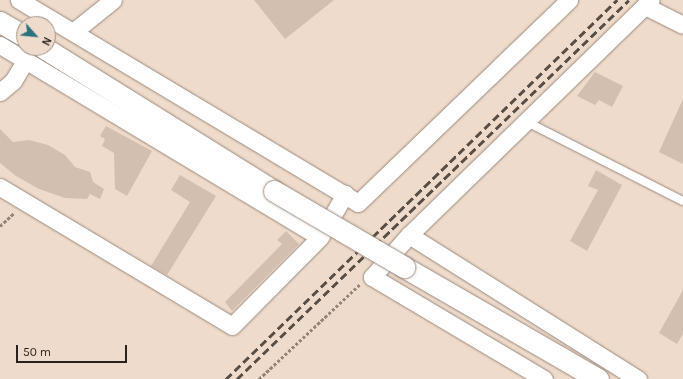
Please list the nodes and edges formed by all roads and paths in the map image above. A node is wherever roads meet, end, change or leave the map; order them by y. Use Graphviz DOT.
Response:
graph roads {
  1 [pos="19,0"];
  2 [pos="114,0"];
  3 [pos="569,0"];
  4 [pos="648,3"];
  5 [pos="0,22"];
  6 [pos="683,25"];
  7 [pos="16,31"];
  8 [pos="73,32"];
  9 [pos="0,45"];
  10 [pos="56,55"];
  11 [pos="25,61"];
  12 [pos="0,92"];
  13 [pos="525,121"];
  14 [pos="0,187"];
  15 [pos="345,194"];
  16 [pos="683,201"];
  17 [pos="409,234"];
  18 [pos="320,238"];
  19 [pos="372,277"];
  20 [pos="259,379"];
  21 [pos="544,379"];
  22 [pos="598,379"];
  23 [pos="638,379"];
  1 -- 8 [label="street"];
  2 -- 8 [label="street"];
  3 -- 15 [label="street"];
  4 -- 6 [label="street"];
  4 -- 13 [label="street"];
  5 -- 7 [label="street"];
  8 -- 15 [label="street"];
  9 -- 11 [label="street"];
  10 -- 22 [label="street, bridge"];
  11 -- 12 [label="street"];
  11 -- 18 [label="street"];
  13 -- 16 [label="lane"];
  13 -- 17 [label="street"];
  14 -- 18 [label="street"];
  15 -- 18 [label="street"];
  17 -- 19 [label="street"];
  17 -- 23 [label="street"];
  19 -- 20 [label="path"];
  19 -- 21 [label="street"];
}
